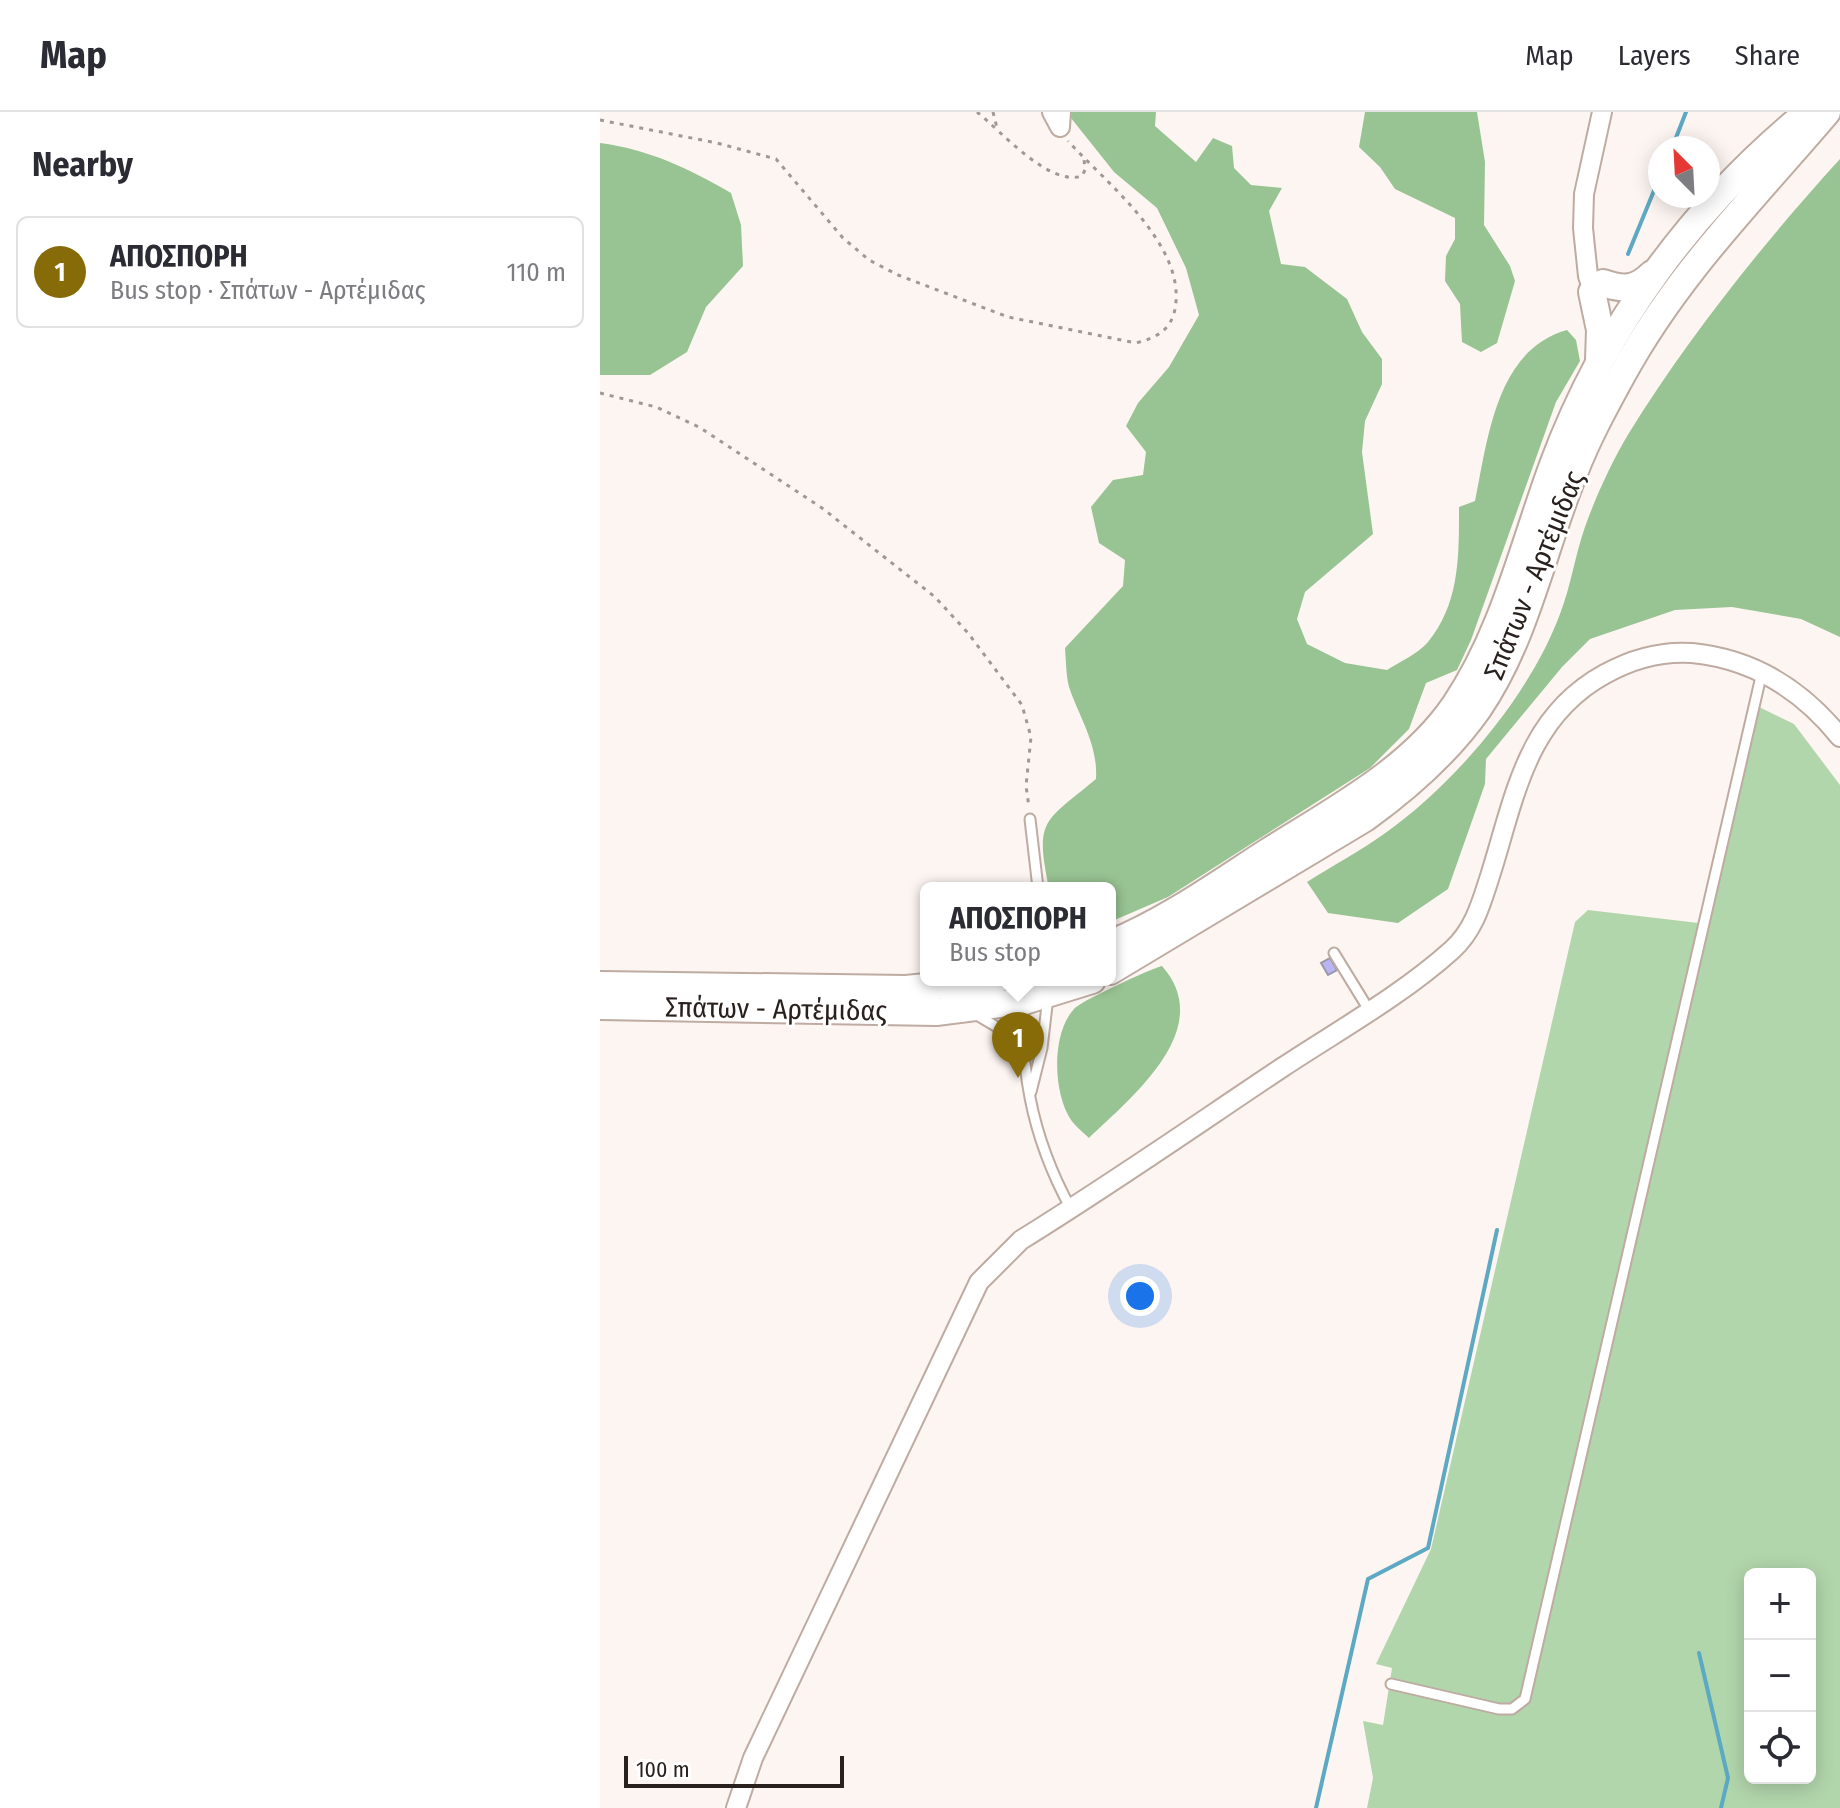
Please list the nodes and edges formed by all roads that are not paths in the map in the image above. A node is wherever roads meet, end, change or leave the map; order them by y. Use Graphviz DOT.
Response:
graph roads {
  1 [pos="1602,112"];
  2 [pos="1808,112"];
  3 [pos="1827,112"];
  4 [pos="1657,269"];
  5 [pos="1598,288"];
  6 [pos="1637,324"];
  7 [pos="1598,368"];
  8 [pos="1762,672"];
  9 [pos="1840,737"];
  10 [pos="1030,819"];
  11 [pos="1037,882"];
  12 [pos="1116,941"];
  13 [pos="1334,953"];
  14 [pos="1116,967"];
  15 [pos="600,985"];
  16 [pos="936,986"];
  17 [pos="1037,989"];
  18 [pos="600,1006"];
  19 [pos="968,1010"];
  20 [pos="1369,1010"];
  21 [pos="1022,1059"];
  22 [pos="1030,1095"];
  23 [pos="1071,1209"];
  24 [pos="1391,1684"];
  25 [pos="736,1808"];
  1 -- 5 [label="street"];
  2 -- 4 [label="main road, Σπάτων - Αρτέμιδας"];
  3 -- 6 [label="main road, Σπάτων - Αρτέμιδας"];
  4 -- 5 [label="main road"];
  4 -- 6 [label="main road, Σπάτων - Αρτέμιδας"];
  5 -- 6 [label="street"];
  5 -- 7 [label="main road"];
  6 -- 7 [label="main road, Σπάτων - Αρτέμιδας"];
  6 -- 14 [label="main road, Σπάτων - Αρτέμιδας"];
  7 -- 12 [label="main road, Σπάτων - Αρτέμιδας"];
  8 -- 9 [label="street"];
  8 -- 20 [label="street"];
  8 -- 24 [label="lane"];
  10 -- 11 [label="lane"];
  13 -- 20 [label="lane"];
  15 -- 16 [label="main road, Σπάτων - Αρτέμιδας"];
  17 -- 19 [label="main road, Σπάτων - Αρτέμιδας"];
  17 -- 21 [label="lane"];
  17 -- 22 [label="lane"];
  18 -- 19 [label="main road, Σπάτων - Αρτέμιδας"];
  19 -- 21 [label="lane"];
  20 -- 23 [label="street"];
  21 -- 22 [label="lane"];
  22 -- 23 [label="lane"];
  23 -- 25 [label="street"];
}
